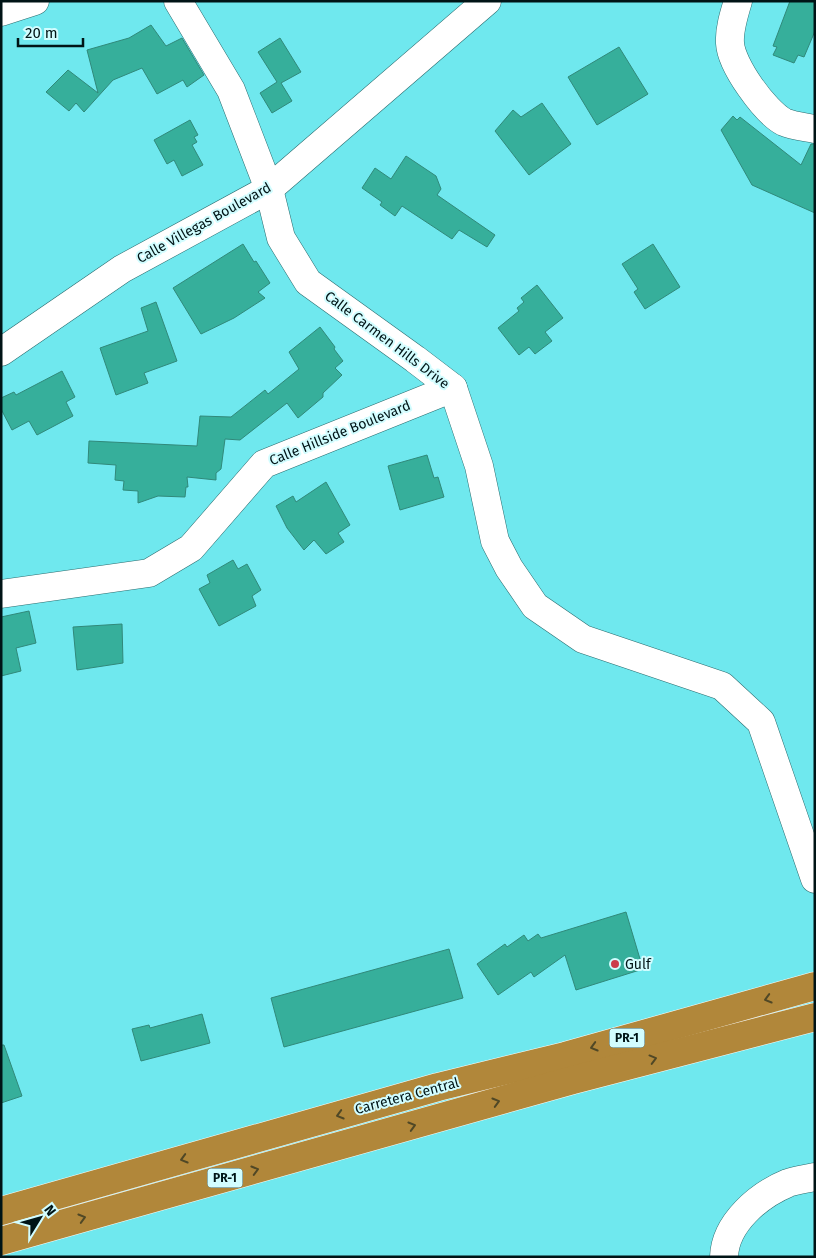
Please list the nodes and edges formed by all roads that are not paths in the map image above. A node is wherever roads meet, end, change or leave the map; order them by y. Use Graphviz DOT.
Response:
graph roads {
  1 [pos="35,1"];
  2 [pos="178,1"];
  3 [pos="487,1"];
  4 [pos="738,1"];
  5 [pos="1,12"];
  6 [pos="815,130"];
  7 [pos="268,189"];
  8 [pos="1,352"];
  9 [pos="453,388"];
  10 [pos="1,594"];
  11 [pos="815,878"];
  12 [pos="815,986"];
  13 [pos="815,1017"];
  14 [pos="815,1177"];
  15 [pos="1,1211"];
  16 [pos="1,1241"];
  17 [pos="724,1257"];
  1 -- 5 [label="street"];
  2 -- 7 [label="street, Calle Carmen Hills Drive"];
  3 -- 7 [label="street, Calle Villegas Boulevard"];
  4 -- 6 [label="street"];
  7 -- 8 [label="street, Calle Villegas Boulevard"];
  7 -- 9 [label="street, Calle Carmen Hills Drive"];
  9 -- 10 [label="street, Calle Hillside Boulevard"];
  9 -- 11 [label="street, Calle Carmen Hills Drive"];
  12 -- 15 [label="highway, Carretera Central / PR-1, one-way"];
  16 -- 13 [label="highway, PR-1, one-way"];
  14 -- 17 [label="street"];
}
